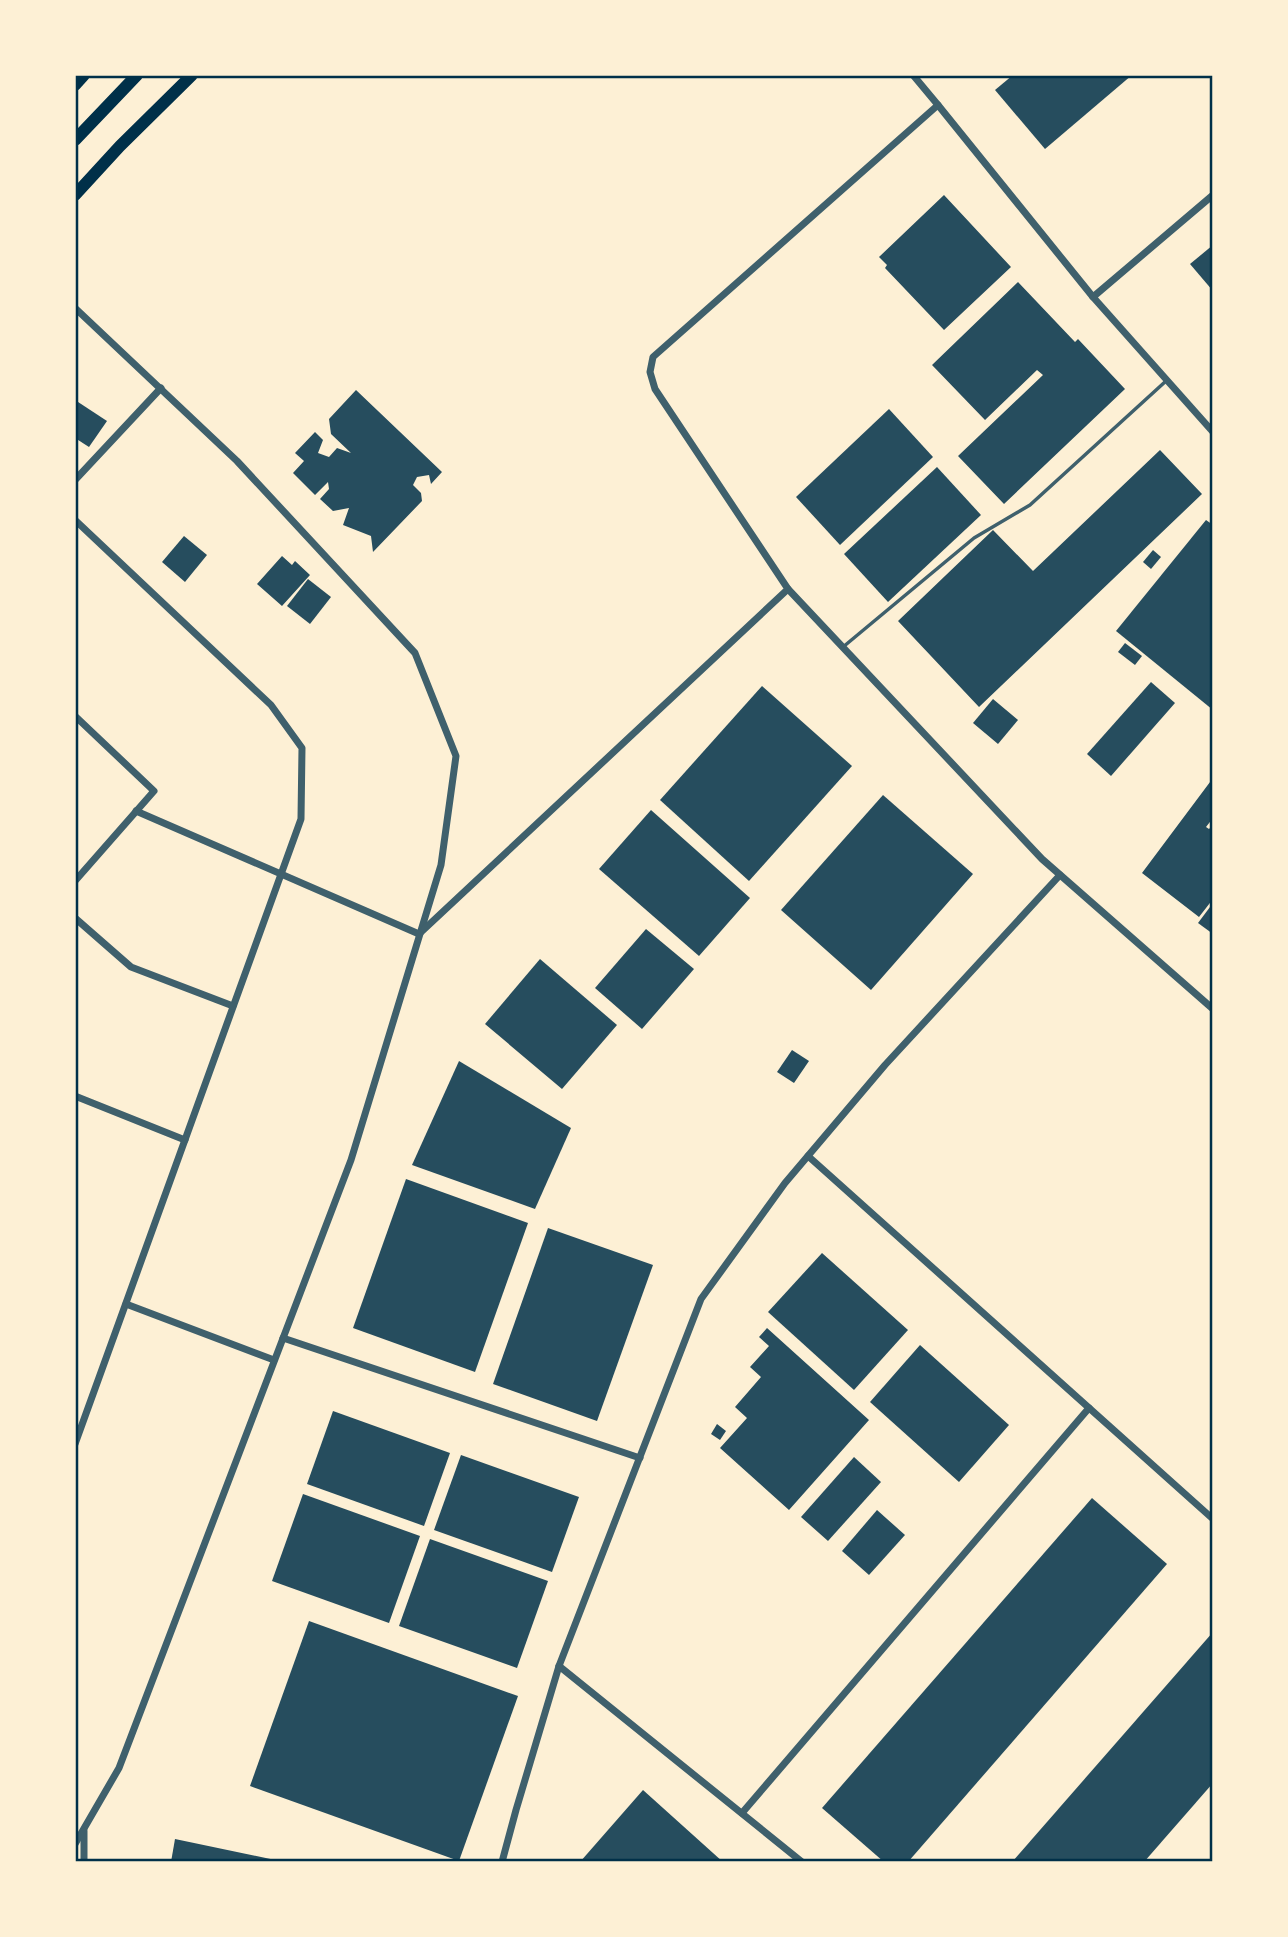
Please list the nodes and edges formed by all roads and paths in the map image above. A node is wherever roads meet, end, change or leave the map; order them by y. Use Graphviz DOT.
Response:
graph roads {
  1 [pos="84,75"];
  2 [pos="137,75"];
  3 [pos="192,75"];
  4 [pos="913,75"];
  5 [pos="75,85"];
  6 [pos="938,105"];
  7 [pos="75,139"];
  8 [pos="75,195"];
  9 [pos="1213,195"];
  10 [pos="1093,297"];
  11 [pos="75,307"];
  12 [pos="1166,381"];
  13 [pos="161,388"];
  14 [pos="1213,432"];
  15 [pos="75,480"];
  16 [pos="75,520"];
  17 [pos="788,589"];
  18 [pos="843,647"];
  19 [pos="75,716"];
  20 [pos="136,811"];
  21 [pos="281,874"];
  22 [pos="1060,875"];
  23 [pos="75,881"];
  24 [pos="75,918"];
  25 [pos="419,934"];
  26 [pos="233,1006"];
  27 [pos="1213,1009"];
  28 [pos="75,1096"];
  29 [pos="185,1140"];
  30 [pos="808,1156"];
  31 [pos="126,1304"];
  32 [pos="283,1338"];
  33 [pos="275,1360"];
  34 [pos="1089,1408"];
  35 [pos="75,1444"];
  36 [pos="640,1458"];
  37 [pos="1213,1519"];
  38 [pos="559,1666"];
  39 [pos="742,1813"];
  40 [pos="84,1829"];
  41 [pos="75,1844"];
  42 [pos="83,1862"];
  43 [pos="502,1862"];
  44 [pos="802,1862"];
  1 -- 5 [label="main road"];
  2 -- 7 [label="main road"];
  3 -- 8 [label="main road"];
  4 -- 6 [label="street"];
  6 -- 10 [label="street"];
  6 -- 17 [label="street"];
  9 -- 10 [label="street"];
  10 -- 12 [label="street"];
  11 -- 13 [label="street"];
  12 -- 14 [label="street"];
  12 -- 18 [label="lane"];
  13 -- 15 [label="street"];
  13 -- 25 [label="street"];
  16 -- 21 [label="street"];
  17 -- 18 [label="street"];
  17 -- 25 [label="street"];
  18 -- 22 [label="street"];
  19 -- 20 [label="street"];
  20 -- 21 [label="street"];
  20 -- 23 [label="street"];
  21 -- 25 [label="street"];
  21 -- 26 [label="street"];
  22 -- 27 [label="street"];
  22 -- 30 [label="street"];
  24 -- 26 [label="street"];
  25 -- 32 [label="street"];
  26 -- 29 [label="street"];
  28 -- 29 [label="street"];
  29 -- 31 [label="street"];
  30 -- 34 [label="street"];
  30 -- 36 [label="street"];
  31 -- 33 [label="street"];
  31 -- 35 [label="street"];
  32 -- 33 [label="street"];
  32 -- 36 [label="street"];
  33 -- 40 [label="street"];
  34 -- 37 [label="street"];
  34 -- 39 [label="street"];
  36 -- 38 [label="street"];
  38 -- 39 [label="street"];
  38 -- 43 [label="street"];
  39 -- 44 [label="street"];
  40 -- 41 [label="street"];
  40 -- 42 [label="street"];
}
